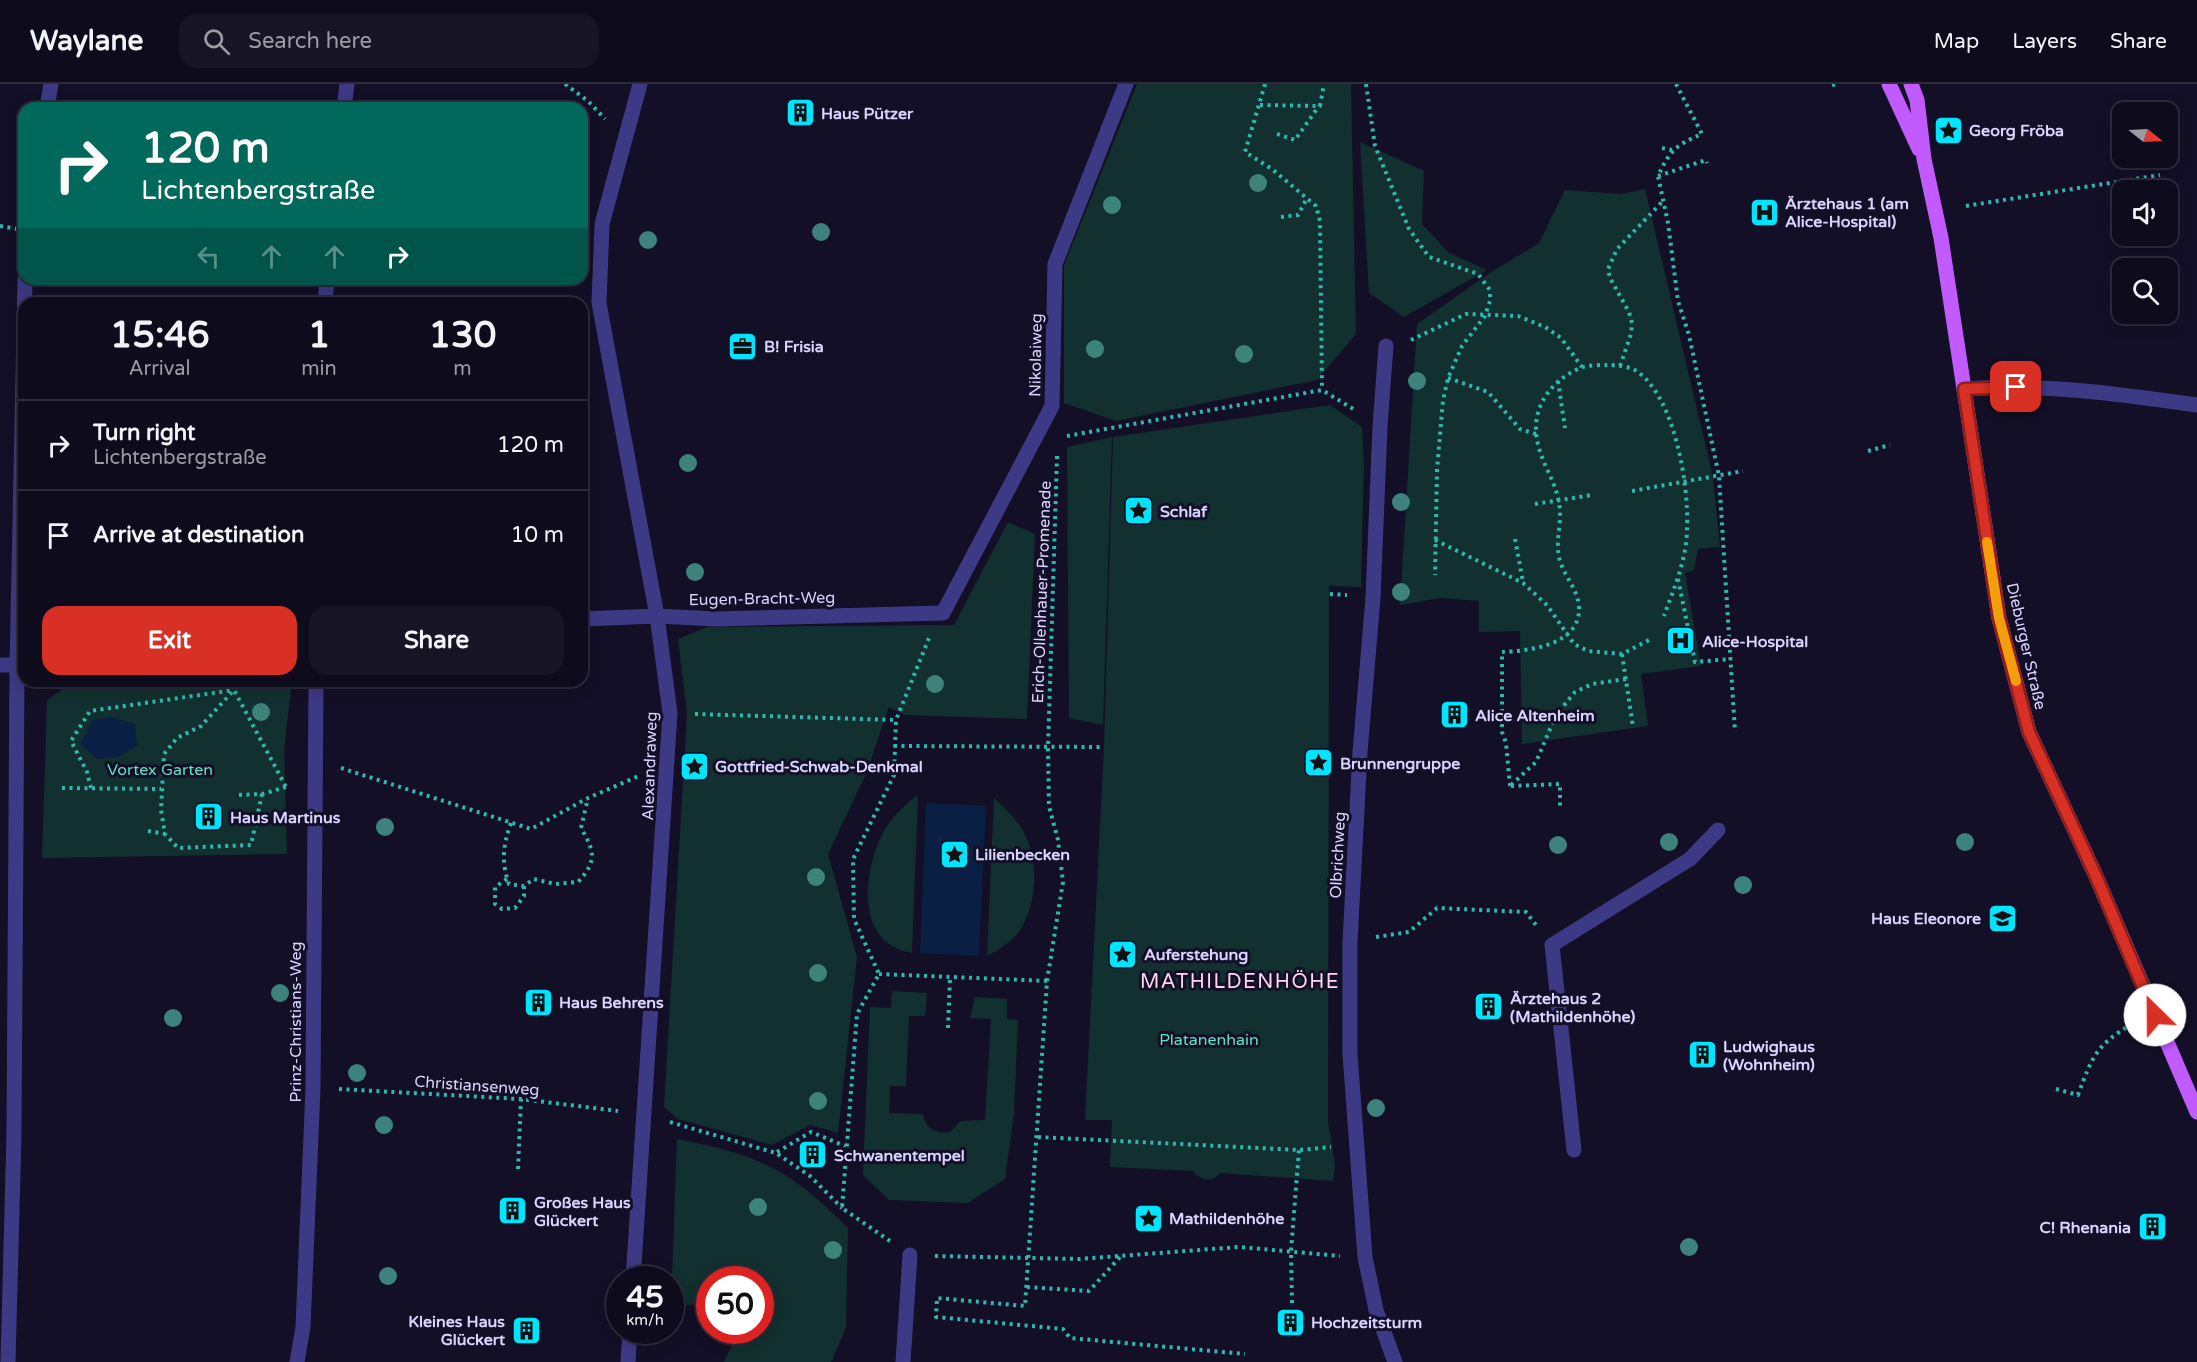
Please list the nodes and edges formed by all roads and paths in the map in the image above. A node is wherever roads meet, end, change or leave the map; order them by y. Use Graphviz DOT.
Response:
graph roads {
  1 [pos="51,84"];
  2 [pos="347,84"];
  3 [pos="565,84"];
  4 [pos="640,84"];
  5 [pos="1126,84"];
  6 [pos="1265,84"];
  7 [pos="1324,84"];
  8 [pos="1366,84"];
  9 [pos="1676,84"];
  10 [pos="1889,84"];
  11 [pos="1911,84"];
  12 [pos="48,102"];
  13 [pos="345,102"];
  14 [pos="1260,105"];
  15 [pos="1320,106"];
  16 [pos="1277,134"];
  17 [pos="623,138"];
  18 [pos="1662,148"];
  19 [pos="1672,150"];
  20 [pos="1924,159"];
  21 [pos="1707,163"];
  22 [pos="2160,175"];
  23 [pos="1658,176"];
  24 [pos="1307,198"];
  25 [pos="1663,201"];
  26 [pos="1966,206"];
  27 [pos="1281,217"];
  28 [pos="0,226"];
  29 [pos="18,229"];
  30 [pos="1485,316"];
  31 [pos="1416,339"];
  32 [pos="1386,346"];
  33 [pos="1620,366"];
  34 [pos="1582,367"];
  35 [pos="1448,378"];
  36 [pos="1558,381"];
  37 [pos="1964,389"];
  38 [pos="1322,390"];
  39 [pos="2197,405"];
  40 [pos="1380,426"];
  41 [pos="1566,428"];
  42 [pos="1536,434"];
  43 [pos="1057,438"];
  44 [pos="1890,445"];
  45 [pos="1057,450"];
  46 [pos="1868,451"];
  47 [pos="1743,471"];
  48 [pos="1719,476"];
  49 [pos="1683,482"];
  50 [pos="1632,491"];
  51 [pos="1592,495"];
  52 [pos="1559,501"];
  53 [pos="1534,504"];
  54 [pos="1515,539"];
  55 [pos="1435,540"];
  56 [pos="1435,575"];
  57 [pos="1677,578"];
  58 [pos="1523,583"];
  59 [pos="943,613"];
  60 [pos="657,616"];
  61 [pos="1664,616"];
  62 [pos="588,619"];
  63 [pos="1568,635"];
  64 [pos="1649,640"];
  65 [pos="1622,654"];
  66 [pos="1731,659"];
  67 [pos="0,665"];
  68 [pos="18,666"];
  69 [pos="1626,679"];
  70 [pos="19,687"];
  71 [pos="316,687"];
  72 [pos="234,690"];
  73 [pos="670,713"];
  74 [pos="896,720"];
  75 [pos="1633,728"];
  76 [pos="1736,732"];
  77 [pos="894,746"];
  78 [pos="1104,747"];
  79 [pos="1048,748"];
  80 [pos="315,759"];
  81 [pos="669,764"];
  82 [pos="314,786"];
  83 [pos="1510,786"];
  84 [pos="286,787"];
  85 [pos="62,788"];
  86 [pos="91,788"];
  87 [pos="161,789"];
  88 [pos="262,794"];
  89 [pos="239,795"];
  90 [pos="588,798"];
  91 [pos="1560,810"];
  92 [pos="512,823"];
  93 [pos="1718,830"];
  94 [pos="148,831"];
  95 [pos="165,834"];
  96 [pos="507,879"];
  97 [pos="524,886"];
  98 [pos="1350,942"];
  99 [pos="1552,945"];
  100 [pos="879,974"];
  101 [pos="950,979"];
  102 [pos="1047,981"];
  103 [pos="2134,1023"];
  104 [pos="948,1028"];
  105 [pos="340,1089"];
  106 [pos="2056,1089"];
  107 [pos="521,1099"];
  108 [pos="612,1110"];
  109 [pos="2197,1112"];
  110 [pos="664,1121"];
  111 [pos="7,1134"];
  112 [pos="1038,1137"];
  113 [pos="1356,1144"];
  114 [pos="845,1146"];
  115 [pos="1299,1150"];
  116 [pos="1574,1150"];
  117 [pos="776,1153"];
  118 [pos="518,1169"];
  119 [pos="842,1208"];
  120 [pos="1291,1251"];
  121 [pos="910,1255"];
  122 [pos="1121,1256"];
  123 [pos="1339,1256"];
  124 [pos="1030,1258"];
  125 [pos="634,1266"];
  126 [pos="1027,1287"];
  127 [pos="1292,1303"];
  128 [pos="629,1344"];
  129 [pos="1245,1354"];
  130 [pos="8,1362"];
  131 [pos="297,1362"];
  132 [pos="628,1362"];
  133 [pos="903,1362"];
  134 [pos="1395,1362"];
  1 -- 12 [label="street"];
  2 -- 13 [label="street"];
  3 -- 17 [label="path"];
  4 -- 17 [label="street, Alexandraweg"];
  5 -- 59 [label="street, Nikolaiweg"];
  6 -- 14 [label="path"];
  7 -- 15 [label="path"];
  8 -- 30 [label="path"];
  9 -- 19 [label="path"];
  10 -- 20 [label="main road, Dieburger Straße"];
  11 -- 20 [label="main road, Dieburger Straße"];
  14 -- 15 [label="path"];
  14 -- 24 [label="path"];
  15 -- 16 [label="path"];
  17 -- 60 [label="street, Alexandraweg"];
  18 -- 19 [label="path"];
  19 -- 23 [label="path"];
  20 -- 37 [label="main road, Dieburger Straße"];
  21 -- 23 [label="path"];
  22 -- 26 [label="path"];
  23 -- 25 [label="path"];
  24 -- 27 [label="path"];
  24 -- 38 [label="path"];
  25 -- 33 [label="path"];
  25 -- 48 [label="path"];
  28 -- 29 [label="path"];
  30 -- 31 [label="path"];
  30 -- 34 [label="path"];
  30 -- 35 [label="path"];
  32 -- 40 [label="street, Olbrichweg"];
  33 -- 34 [label="path"];
  33 -- 49 [label="path"];
  34 -- 36 [label="path"];
  35 -- 42 [label="path"];
  35 -- 55 [label="path"];
  36 -- 41 [label="path"];
  36 -- 42 [label="path"];
  37 -- 39 [label="street"];
  37 -- 109 [label="main road, Dieburger Straße"];
  38 -- 40 [label="path"];
  38 -- 43 [label="path"];
  40 -- 98 [label="street, Olbrichweg"];
  42 -- 52 [label="path"];
  44 -- 46 [label="path"];
  45 -- 79 [label="path, Erich-Ollenhauer-Promenade"];
  47 -- 48 [label="path"];
  48 -- 49 [label="path"];
  48 -- 66 [label="path"];
  49 -- 50 [label="path"];
  49 -- 57 [label="path"];
  51 -- 52 [label="path"];
  52 -- 53 [label="path"];
  52 -- 63 [label="path"];
  54 -- 58 [label="path"];
  55 -- 56 [label="path"];
  55 -- 58 [label="path"];
  57 -- 61 [label="path"];
  57 -- 66 [label="path"];
  58 -- 63 [label="path"];
  59 -- 60 [label="street, Eugen-Bracht-Weg"];
  59 -- 74 [label="path"];
  60 -- 62 [label="street, Eugen-Bracht-Weg"];
  60 -- 73 [label="street, Alexandraweg"];
  63 -- 65 [label="path"];
  63 -- 83 [label="path"];
  64 -- 65 [label="path"];
  65 -- 69 [label="path"];
  66 -- 76 [label="path"];
  67 -- 68 [label="street"];
  69 -- 75 [label="path"];
  69 -- 83 [label="path"];
  70 -- 111 [label="street"];
  71 -- 80 [label="street, Prinz-Christians-Weg"];
  72 -- 84 [label="path"];
  72 -- 86 [label="path"];
  72 -- 87 [label="path"];
  73 -- 74 [label="path"];
  73 -- 81 [label="street, Alexandraweg"];
  74 -- 77 [label="path"];
  77 -- 79 [label="path"];
  77 -- 100 [label="path"];
  78 -- 79 [label="path"];
  79 -- 102 [label="path, Erich-Ollenhauer-Promenade"];
  80 -- 82 [label="street, Prinz-Christians-Weg"];
  80 -- 92 [label="path"];
  81 -- 90 [label="path"];
  81 -- 125 [label="street, Alexandraweg"];
  82 -- 84 [label="path"];
  82 -- 131 [label="street, Prinz-Christians-Weg"];
  83 -- 91 [label="path"];
  84 -- 88 [label="path"];
  85 -- 86 [label="path"];
  86 -- 87 [label="path"];
  87 -- 95 [label="path"];
  88 -- 89 [label="path"];
  88 -- 95 [label="path"];
  90 -- 92 [label="path"];
  90 -- 97 [label="path"];
  92 -- 96 [label="path"];
  93 -- 99 [label="street"];
  94 -- 95 [label="path"];
  96 -- 97 [label="path"];
  96 -- 97 [label="path"];
  98 -- 99 [label="path"];
  98 -- 113 [label="street, Olbrichweg"];
  99 -- 116 [label="street"];
  100 -- 101 [label="path"];
  100 -- 114 [label="path"];
  101 -- 102 [label="path"];
  101 -- 104 [label="path"];
  102 -- 112 [label="path, Erich-Ollenhauer-Promenade"];
  103 -- 106 [label="path"];
  105 -- 107 [label="path, Christiansenweg"];
  107 -- 108 [label="path, Christiansenweg"];
  107 -- 118 [label="path"];
  110 -- 117 [label="path"];
  111 -- 130 [label="street"];
  112 -- 115 [label="path"];
  112 -- 124 [label="path, Erich-Ollenhauer-Promenade"];
  113 -- 115 [label="path"];
  113 -- 134 [label="street, Olbrichweg"];
  114 -- 117 [label="path"];
  114 -- 119 [label="path"];
  115 -- 120 [label="path"];
  117 -- 119 [label="path"];
  119 -- 121 [label="path"];
  120 -- 122 [label="path"];
  120 -- 123 [label="path"];
  120 -- 127 [label="path"];
  121 -- 124 [label="path"];
  121 -- 133 [label="street"];
  122 -- 124 [label="path"];
  122 -- 126 [label="path"];
  124 -- 126 [label="path, Erich-Ollenhauer-Promenade"];
  126 -- 129 [label="path"];
  128 -- 132 [label="street"];
}
